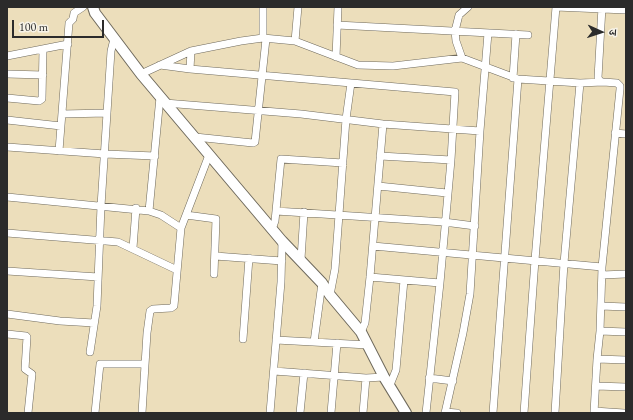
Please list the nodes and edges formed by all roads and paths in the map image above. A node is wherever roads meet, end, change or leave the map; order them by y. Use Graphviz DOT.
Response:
graph roads {
  1 [pos="83,7"];
  2 [pos="93,7"];
  3 [pos="263,7"];
  4 [pos="298,7"];
  5 [pos="338,7"];
  6 [pos="468,7"];
  7 [pos="556,7"];
  8 [pos="570,8"];
  9 [pos="602,8"];
  10 [pos="626,10"];
  11 [pos="338,25"];
  12 [pos="455,31"];
  13 [pos="488,33"];
  14 [pos="516,34"];
  15 [pos="528,35"];
  16 [pos="114,38"];
  17 [pos="264,38"];
  18 [pos="295,41"];
  19 [pos="68,44"];
  20 [pos="43,49"];
  21 [pos="191,52"];
  22 [pos="7,56"];
  23 [pos="336,57"];
  24 [pos="462,58"];
  25 [pos="160,65"];
  26 [pos="484,67"];
  27 [pos="190,69"];
  28 [pos="7,74"];
  29 [pos="141,74"];
  30 [pos="43,76"];
  31 [pos="262,76"];
  32 [pos="515,79"];
  33 [pos="550,82"];
  34 [pos="603,82"];
  35 [pos="351,83"];
  36 [pos="580,83"];
  37 [pos="623,88"];
  38 [pos="7,98"];
  39 [pos="163,100"];
  40 [pos="622,102"];
  41 [pos="259,110"];
  42 [pos="107,113"];
  43 [pos="62,114"];
  44 [pos="346,119"];
  45 [pos="7,120"];
  46 [pos="383,124"];
  47 [pos="61,126"];
  48 [pos="453,128"];
  49 [pos="480,131"];
  50 [pos="616,133"];
  51 [pos="626,134"];
  52 [pos="194,137"];
  53 [pos="7,147"];
  54 [pos="59,151"];
  55 [pos="104,154"];
  56 [pos="209,155"];
  57 [pos="155,156"];
  58 [pos="380,156"];
  59 [pos="450,160"];
  60 [pos="343,163"];
  61 [pos="378,186"];
  62 [pos="447,193"];
  63 [pos="7,197"];
  64 [pos="101,206"];
  65 [pos="136,208"];
  66 [pos="149,211"];
  67 [pos="276,211"];
  68 [pos="304,212"];
  69 [pos="186,214"];
  70 [pos="340,214"];
  71 [pos="375,216"];
  72 [pos="444,222"];
  73 [pos="475,226"];
  74 [pos="181,228"];
  75 [pos="272,229"];
  76 [pos="7,233"];
  77 [pos="100,240"];
  78 [pos="282,241"];
  79 [pos="373,246"];
  80 [pos="133,248"];
  81 [pos="442,253"];
  82 [pos="215,256"];
  83 [pos="473,256"];
  84 [pos="505,257"];
  85 [pos="249,258"];
  86 [pos="301,259"];
  87 [pos="535,260"];
  88 [pos="282,261"];
  89 [pos="564,263"];
  90 [pos="602,267"];
  91 [pos="177,270"];
  92 [pos="7,271"];
  93 [pos="214,274"];
  94 [pos="626,274"];
  95 [pos="602,275"];
  96 [pos="98,277"];
  97 [pos="370,277"];
  98 [pos="404,280"];
  99 [pos="440,282"];
  100 [pos="322,283"];
  101 [pos="330,294"];
  102 [pos="601,306"];
  103 [pos="626,307"];
  104 [pos="7,314"];
  105 [pos="94,323"];
  106 [pos="600,331"];
  107 [pos="361,332"];
  108 [pos="626,332"];
  109 [pos="7,334"];
  110 [pos="243,339"];
  111 [pos="276,340"];
  112 [pos="314,342"];
  113 [pos="337,343"];
  114 [pos="368,345"];
  115 [pos="90,352"];
  116 [pos="597,359"];
  117 [pos="626,360"];
  118 [pos="145,364"];
  119 [pos="274,370"];
  120 [pos="304,373"];
  121 [pos="334,375"];
  122 [pos="366,378"];
  123 [pos="429,378"];
  124 [pos="387,381"];
  125 [pos="453,381"];
  126 [pos="596,386"];
  127 [pos="626,387"];
  128 [pos="405,412"];
  129 [pos="445,412"];
  130 [pos="594,412"];
  131 [pos="28,413"];
  132 [pos="95,413"];
  133 [pos="142,413"];
  134 [pos="270,413"];
  135 [pos="300,413"];
  136 [pos="331,413"];
  137 [pos="363,413"];
  138 [pos="426,413"];
  139 [pos="457,413"];
  140 [pos="493,413"];
  141 [pos="524,413"];
  142 [pos="555,413"];
  143 [pos="624,413"];
  1 -- 19 [label="street"];
  2 -- 16 [label="street"];
  3 -- 17 [label="street"];
  4 -- 18 [label="street"];
  5 -- 11 [label="street"];
  6 -- 12 [label="street"];
  7 -- 8 [label="street"];
  7 -- 33 [label="street"];
  8 -- 9 [label="street"];
  9 -- 10 [label="street"];
  9 -- 34 [label="street"];
  11 -- 12 [label="street"];
  11 -- 23 [label="street"];
  12 -- 13 [label="street"];
  12 -- 24 [label="street"];
  13 -- 14 [label="street"];
  13 -- 26 [label="street"];
  14 -- 15 [label="street"];
  14 -- 32 [label="street"];
  16 -- 29 [label="street"];
  16 -- 42 [label="street"];
  17 -- 18 [label="street"];
  17 -- 21 [label="street"];
  17 -- 31 [label="street"];
  18 -- 23 [label="street"];
  19 -- 20 [label="street"];
  19 -- 43 [label="street"];
  20 -- 22 [label="street"];
  20 -- 30 [label="street"];
  21 -- 25 [label="street"];
  21 -- 27 [label="street"];
  23 -- 24 [label="street"];
  24 -- 26 [label="street"];
  25 -- 27 [label="street"];
  25 -- 29 [label="street"];
  26 -- 32 [label="street"];
  26 -- 49 [label="street"];
  27 -- 31 [label="street"];
  28 -- 30 [label="street"];
  29 -- 39 [label="street"];
  30 -- 38 [label="street"];
  31 -- 35 [label="street"];
  31 -- 41 [label="street"];
  32 -- 33 [label="street"];
  32 -- 84 [label="street"];
  33 -- 36 [label="street"];
  33 -- 87 [label="street"];
  34 -- 36 [label="street"];
  34 -- 37 [label="street"];
  35 -- 44 [label="street"];
  35 -- 48 [label="street"];
  36 -- 89 [label="street"];
  37 -- 40 [label="street"];
  39 -- 41 [label="street"];
  39 -- 52 [label="street"];
  39 -- 57 [label="street"];
  40 -- 50 [label="street"];
  41 -- 44 [label="street"];
  41 -- 52 [label="street"];
  42 -- 43 [label="street"];
  42 -- 55 [label="street"];
  43 -- 47 [label="street"];
  44 -- 46 [label="street"];
  44 -- 60 [label="street"];
  45 -- 47 [label="street"];
  46 -- 48 [label="street"];
  46 -- 58 [label="street"];
  47 -- 54 [label="street"];
  48 -- 49 [label="street"];
  48 -- 59 [label="street"];
  49 -- 73 [label="street"];
  50 -- 51 [label="street"];
  50 -- 90 [label="street"];
  52 -- 56 [label="street"];
  53 -- 54 [label="street"];
  54 -- 55 [label="street"];
  55 -- 57 [label="street"];
  55 -- 64 [label="street"];
  56 -- 69 [label="street"];
  56 -- 75 [label="street"];
  57 -- 66 [label="street"];
  58 -- 59 [label="street"];
  58 -- 61 [label="street"];
  59 -- 62 [label="street"];
  60 -- 67 [label="street"];
  60 -- 70 [label="street"];
  61 -- 62 [label="street"];
  61 -- 71 [label="street"];
  62 -- 72 [label="street"];
  63 -- 64 [label="street"];
  64 -- 65 [label="street"];
  64 -- 77 [label="street"];
  65 -- 66 [label="street"];
  65 -- 80 [label="street"];
  66 -- 74 [label="street"];
  67 -- 68 [label="street"];
  67 -- 75 [label="street"];
  68 -- 70 [label="street"];
  68 -- 86 [label="street"];
  69 -- 74 [label="street"];
  69 -- 82 [label="street"];
  70 -- 71 [label="street"];
  70 -- 101 [label="street"];
  71 -- 72 [label="street"];
  71 -- 79 [label="street"];
  72 -- 73 [label="street"];
  72 -- 81 [label="street"];
  73 -- 83 [label="street"];
  74 -- 91 [label="street"];
  75 -- 78 [label="street"];
  76 -- 77 [label="street"];
  77 -- 80 [label="street"];
  77 -- 96 [label="street"];
  78 -- 86 [label="street"];
  78 -- 88 [label="street"];
  79 -- 81 [label="street"];
  79 -- 97 [label="street"];
  80 -- 91 [label="street"];
  81 -- 83 [label="street"];
  81 -- 99 [label="street"];
  82 -- 85 [label="street"];
  82 -- 93 [label="street"];
  83 -- 84 [label="street"];
  83 -- 125 [label="street"];
  84 -- 87 [label="street"];
  84 -- 140 [label="street"];
  85 -- 88 [label="street"];
  85 -- 110 [label="street"];
  86 -- 100 [label="street"];
  87 -- 89 [label="street"];
  87 -- 141 [label="street"];
  88 -- 111 [label="street"];
  89 -- 90 [label="street"];
  89 -- 142 [label="street"];
  90 -- 95 [label="street"];
  91 -- 118 [label="street"];
  92 -- 96 [label="street"];
  94 -- 95 [label="street"];
  95 -- 102 [label="street"];
  96 -- 105 [label="street"];
  97 -- 98 [label="street"];
  97 -- 107 [label="street"];
  98 -- 99 [label="street"];
  98 -- 124 [label="street"];
  99 -- 123 [label="street"];
  100 -- 101 [label="street"];
  100 -- 112 [label="street"];
  101 -- 107 [label="street"];
  102 -- 103 [label="street"];
  102 -- 106 [label="street"];
  104 -- 105 [label="street"];
  105 -- 115 [label="street"];
  106 -- 108 [label="street"];
  106 -- 116 [label="street"];
  107 -- 114 [label="street"];
  109 -- 131 [label="street"];
  111 -- 112 [label="street"];
  111 -- 119 [label="street"];
  112 -- 113 [label="street"];
  113 -- 114 [label="street"];
  113 -- 121 [label="street"];
  114 -- 124 [label="street"];
  116 -- 117 [label="street"];
  116 -- 126 [label="street"];
  118 -- 132 [label="street"];
  118 -- 133 [label="street"];
  119 -- 120 [label="street"];
  119 -- 134 [label="street"];
  120 -- 121 [label="street"];
  120 -- 135 [label="street"];
  121 -- 122 [label="street"];
  121 -- 136 [label="street"];
  122 -- 124 [label="street"];
  122 -- 137 [label="street"];
  123 -- 125 [label="street"];
  123 -- 138 [label="street"];
  124 -- 128 [label="street"];
  125 -- 129 [label="street"];
  126 -- 127 [label="street"];
  126 -- 130 [label="street"];
  129 -- 139 [label="street"];
  130 -- 143 [label="street"];
}
